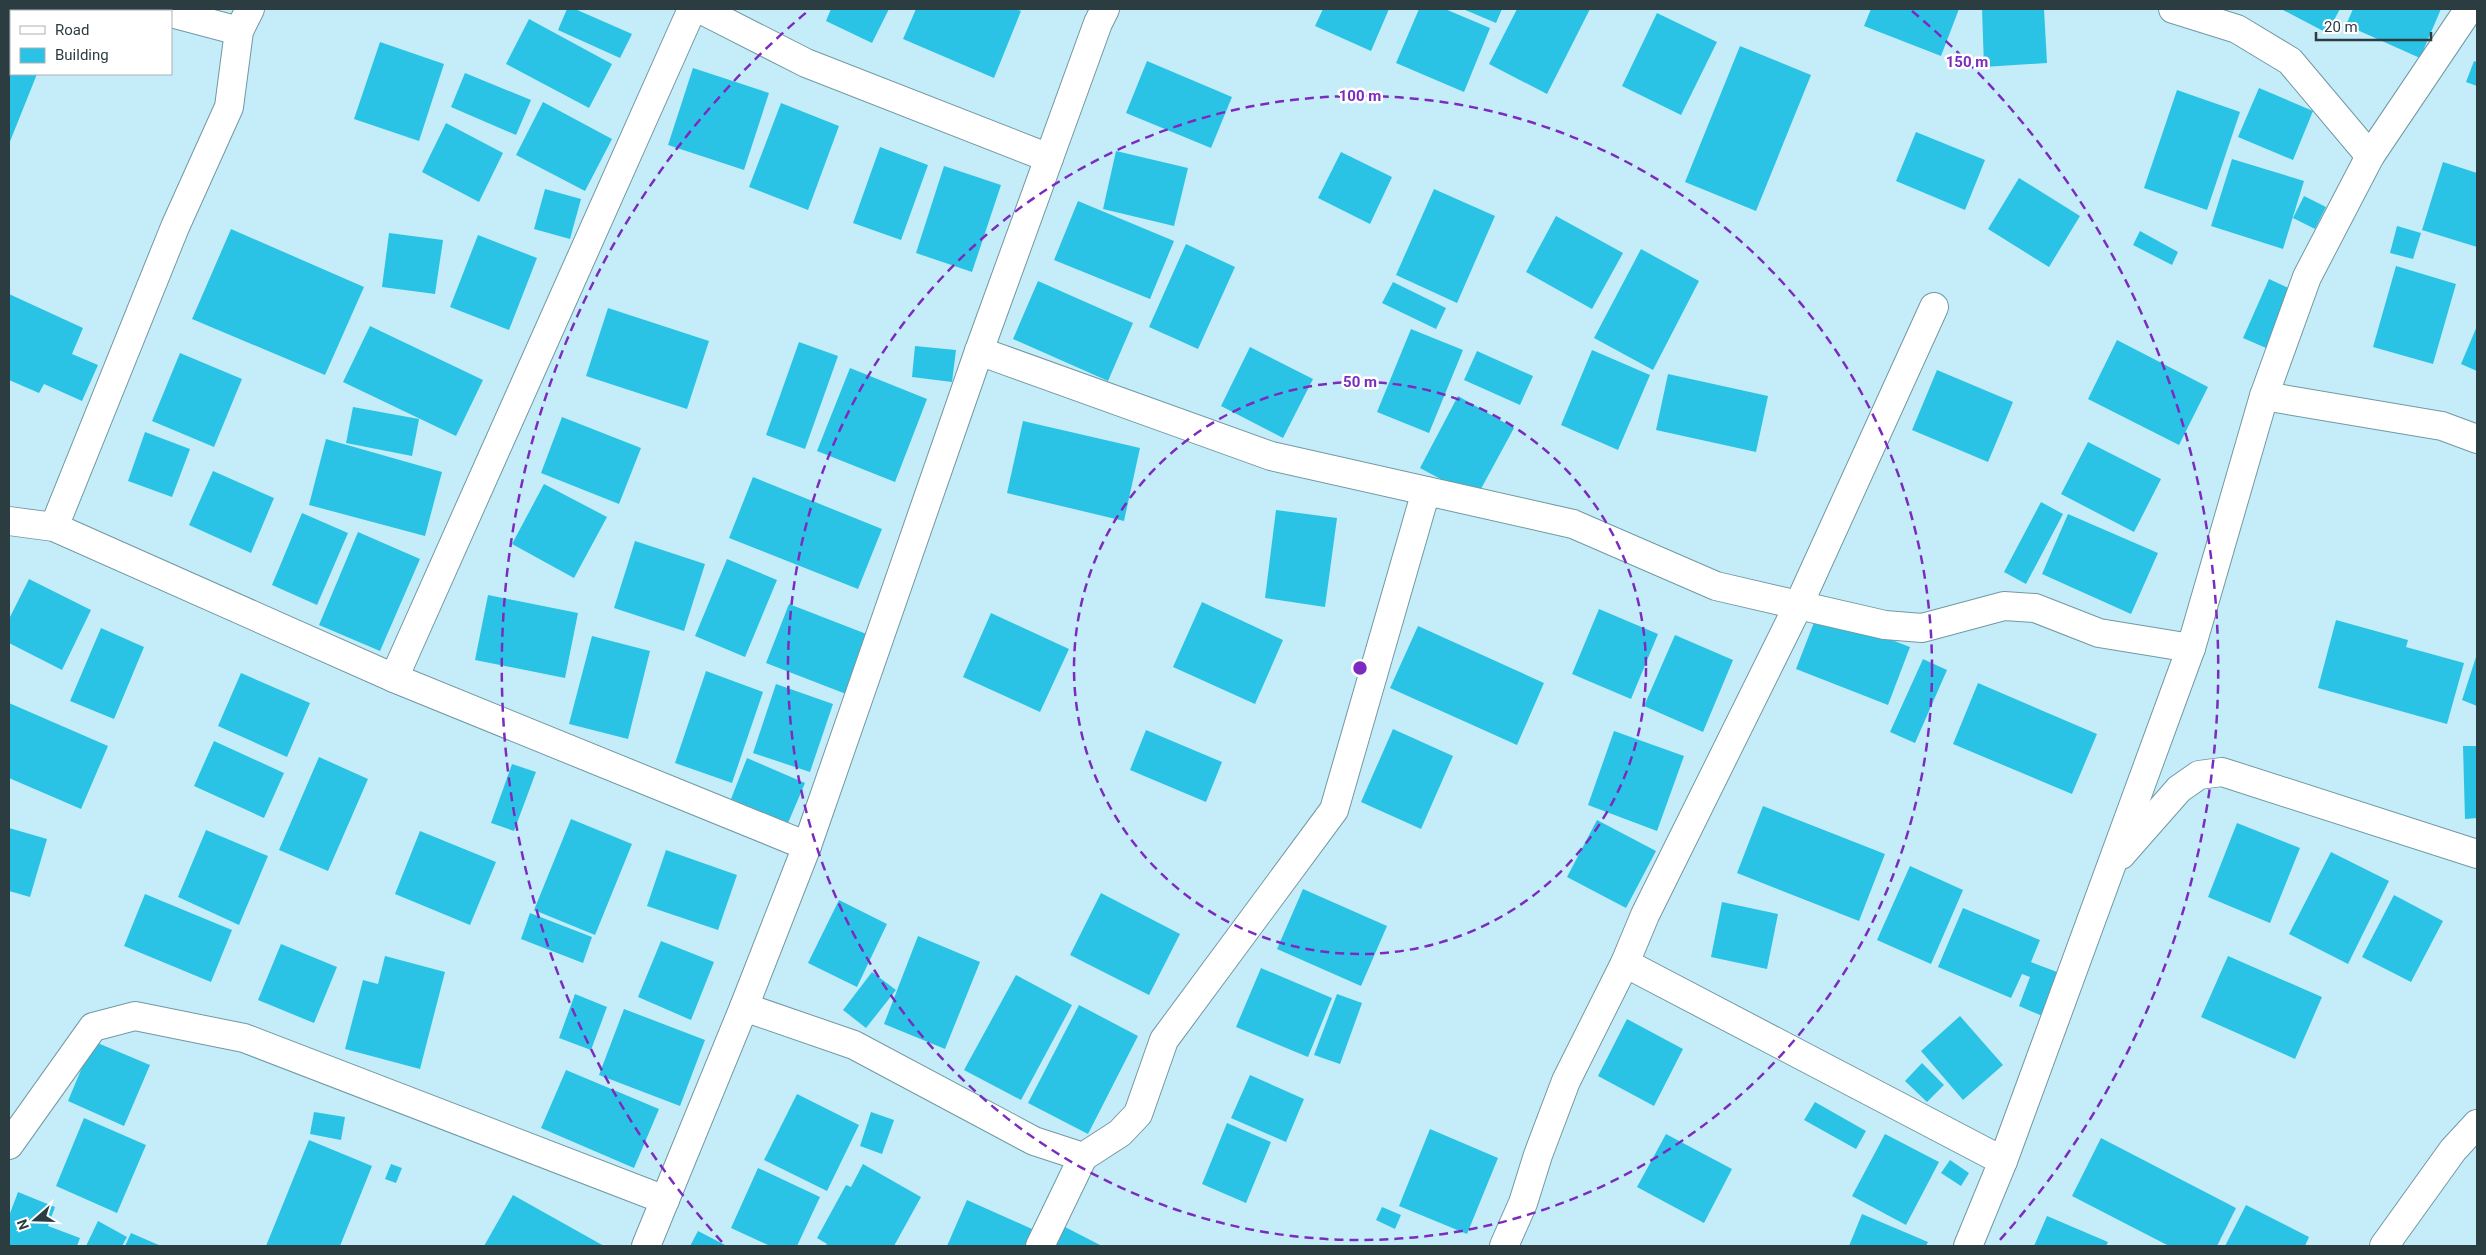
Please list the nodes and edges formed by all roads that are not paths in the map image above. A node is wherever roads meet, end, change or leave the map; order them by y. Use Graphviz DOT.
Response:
graph roads {
  1 [pos="692,9"];
  2 [pos="700,9"];
  3 [pos="1105,9"];
  4 [pos="2174,9"];
  5 [pos="2469,9"];
  6 [pos="172,13"];
  7 [pos="244,20"];
  8 [pos="2370,156"];
  9 [pos="1049,158"];
  10 [pos="1934,307"];
  11 [pos="979,351"];
  12 [pos="2264,396"];
  13 [pos="2477,439"];
  14 [pos="1426,491"];
  15 [pos="9,521"];
  16 [pos="54,527"];
  17 [pos="1799,604"];
  18 [pos="2191,648"];
  19 [pos="394,678"];
  20 [pos="807,846"];
  21 [pos="2477,854"];
  22 [pos="2111,867"];
  23 [pos="1625,963"];
  24 [pos="744,1007"];
  25 [pos="2477,1124"];
  26 [pos="9,1145"];
  27 [pos="1083,1157"];
  28 [pos="2003,1161"];
  29 [pos="666,1200"];
  30 [pos="646,1246"];
  31 [pos="1040,1246"];
  32 [pos="1504,1246"];
  33 [pos="1968,1246"];
  34 [pos="2384,1246"];
  1 -- 19 [label="street"];
  2 -- 9 [label="street"];
  3 -- 9 [label="street"];
  4 -- 8 [label="street"];
  5 -- 8 [label="street"];
  6 -- 7 [label="street"];
  7 -- 16 [label="street"];
  8 -- 12 [label="street"];
  9 -- 11 [label="street"];
  10 -- 17 [label="street"];
  11 -- 14 [label="street"];
  11 -- 20 [label="street"];
  12 -- 13 [label="street"];
  12 -- 18 [label="street"];
  14 -- 17 [label="street"];
  14 -- 27 [label="street"];
  15 -- 16 [label="street"];
  16 -- 19 [label="street"];
  17 -- 18 [label="street"];
  17 -- 23 [label="street"];
  18 -- 22 [label="street"];
  19 -- 20 [label="street"];
  20 -- 24 [label="street"];
  21 -- 22 [label="street"];
  22 -- 28 [label="street"];
  23 -- 28 [label="street"];
  23 -- 32 [label="street"];
  24 -- 27 [label="street"];
  24 -- 29 [label="street"];
  25 -- 34 [label="street"];
  26 -- 29 [label="street"];
  27 -- 31 [label="street"];
  28 -- 33 [label="street"];
  29 -- 30 [label="street"];
}
